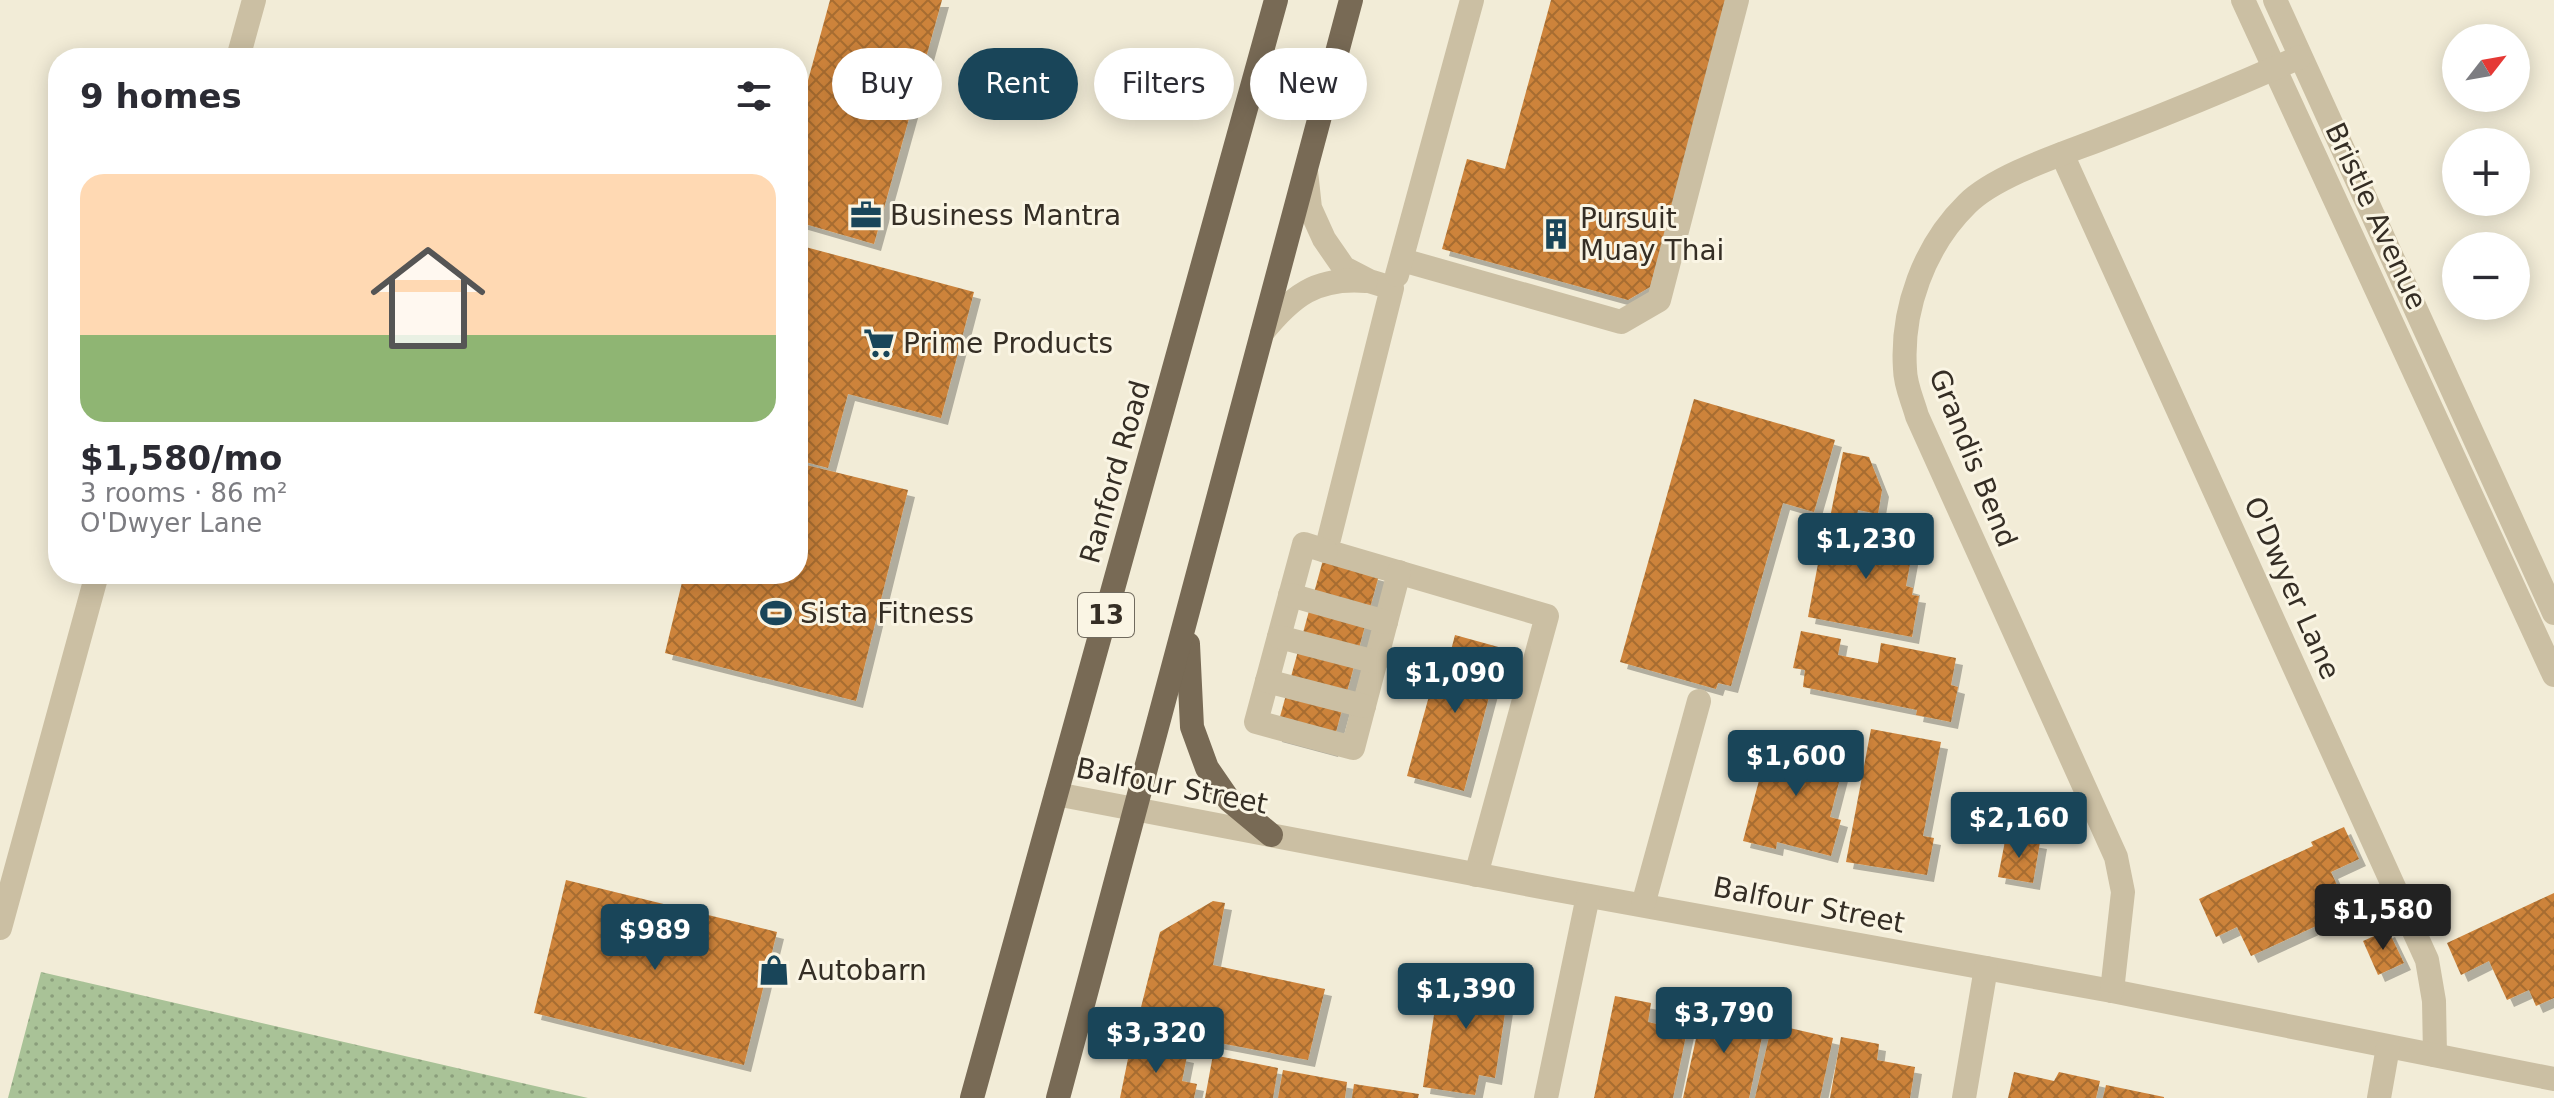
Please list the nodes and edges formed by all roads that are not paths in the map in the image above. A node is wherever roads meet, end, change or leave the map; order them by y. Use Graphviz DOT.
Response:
graph roads {
  1 [pos="254,0"];
  2 [pos="1276,0"];
  3 [pos="1351,0"];
  4 [pos="1472,0"];
  5 [pos="1737,0"];
  6 [pos="2243,0"];
  7 [pos="2275,0"];
  8 [pos="241,48"];
  9 [pos="2300,57"];
  10 [pos="2275,69"];
  11 [pos="2062,154"];
  12 [pos="1306,171"];
  13 [pos="1402,260"];
  14 [pos="1369,281"];
  15 [pos="1392,288"];
  16 [pos="1262,333"];
  17 [pos="1326,551"];
  18 [pos="1399,572"];
  19 [pos="94,584"];
  20 [pos="1290,595"];
  21 [pos="2554,613"];
  22 [pos="1187,618"];
  23 [pos="1386,622"];
  24 [pos="1279,637"];
  25 [pos="1376,662"];
  26 [pos="2554,675"];
  27 [pos="1267,681"];
  28 [pos="1699,701"];
  29 [pos="1364,706"];
  30 [pos="1056,794"];
  31 [pos="1136,810"];
  32 [pos="1271,835"];
  33 [pos="1476,875"];
  34 [pos="1588,896"];
  35 [pos="1643,905"];
  36 [pos="0,928"];
  37 [pos="1986,968"];
  38 [pos="2112,991"];
  39 [pos="2388,1047"];
  40 [pos="2435,1055"];
  41 [pos="2553,1077"];
  42 [pos="972,1098"];
  43 [pos="1058,1098"];
  44 [pos="1546,1098"];
  45 [pos="1964,1098"];
  46 [pos="2379,1098"];
  1 -- 8 [label="street"];
  2 -- 30 [label="main road, Ranford Road / 13"];
  3 -- 12 [label="main road"];
  4 -- 13 [label="street"];
  5 -- 13 [label="street"];
  6 -- 10 [label="street, Bristle Avenue"];
  7 -- 9 [label="street, Bristle Avenue"];
  9 -- 10 [label="street, Grandis Bend"];
  9 -- 21 [label="street, Bristle Avenue"];
  10 -- 11 [label="street, Grandis Bend"];
  10 -- 26 [label="street, Bristle Avenue"];
  11 -- 38 [label="street, Grandis Bend"];
  11 -- 40 [label="street, O'Dwyer Lane"];
  12 -- 14 [label="street"];
  12 -- 16 [label="main road"];
  13 -- 15 [label="street"];
  14 -- 15 [label="street"];
  14 -- 16 [label="street"];
  15 -- 17 [label="street"];
  16 -- 22 [label="main road"];
  17 -- 18 [label="street"];
  17 -- 20 [label="street"];
  18 -- 23 [label="street"];
  18 -- 33 [label="street"];
  19 -- 36 [label="street"];
  20 -- 23 [label="street"];
  20 -- 24 [label="street"];
  22 -- 31 [label="main road"];
  22 -- 32 [label="main road"];
  23 -- 25 [label="street"];
  24 -- 25 [label="street"];
  24 -- 27 [label="street"];
  25 -- 29 [label="street"];
  27 -- 29 [label="street"];
  27 -- 29 [label="street"];
  28 -- 35 [label="street"];
  30 -- 31 [label="street, Balfour Street"];
  30 -- 42 [label="main road, Ranford Road / 13"];
  31 -- 32 [label="street, Balfour Street"];
  31 -- 43 [label="main road"];
  32 -- 33 [label="street, Balfour Street"];
  33 -- 34 [label="street, Balfour Street"];
  34 -- 35 [label="street, Balfour Street"];
  34 -- 44 [label="street"];
  35 -- 37 [label="street, Balfour Street"];
  37 -- 38 [label="street, Balfour Street"];
  37 -- 45 [label="street"];
  38 -- 39 [label="street, Balfour Street"];
  39 -- 40 [label="street, Balfour Street"];
  39 -- 46 [label="street"];
  40 -- 41 [label="street, Balfour Street"];
}
